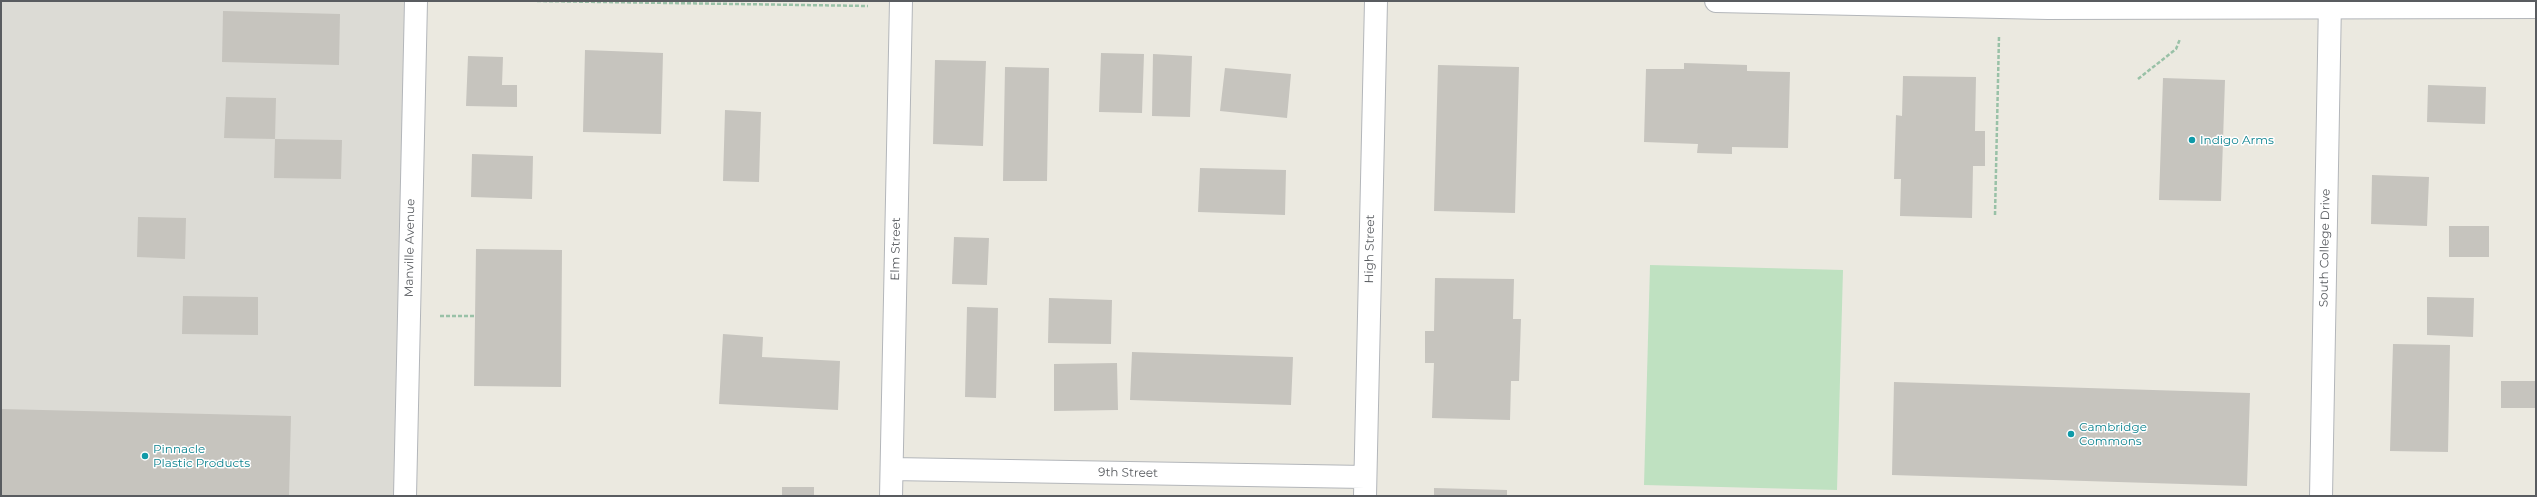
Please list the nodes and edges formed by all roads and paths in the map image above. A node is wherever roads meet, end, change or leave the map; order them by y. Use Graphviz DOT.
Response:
graph roads {
  1 [pos="416,1"];
  2 [pos="537,1"];
  3 [pos="901,1"];
  4 [pos="1376,1"];
  5 [pos="1716,1"];
  6 [pos="2330,4"];
  7 [pos="868,6"];
  8 [pos="2536,7"];
  9 [pos="1999,34"];
  10 [pos="2181,34"];
  11 [pos="2138,79"];
  12 [pos="1995,215"];
  13 [pos="440,316"];
  14 [pos="475,316"];
  15 [pos="892,469"];
  16 [pos="1365,486"];
  17 [pos="405,496"];
  18 [pos="891,496"];
  19 [pos="2321,496"];
  1 -- 17 [label="street, Manville Avenue"];
  2 -- 7 [label="path"];
  3 -- 15 [label="street, Elm Street"];
  4 -- 16 [label="street, High Street"];
  5 -- 6 [label="street"];
  6 -- 8 [label="street"];
  6 -- 19 [label="street, South College Drive"];
  9 -- 12 [label="path"];
  10 -- 11 [label="path"];
  13 -- 14 [label="path"];
  15 -- 16 [label="street, 9th Street"];
  15 -- 18 [label="street, Elm Street"];
}
